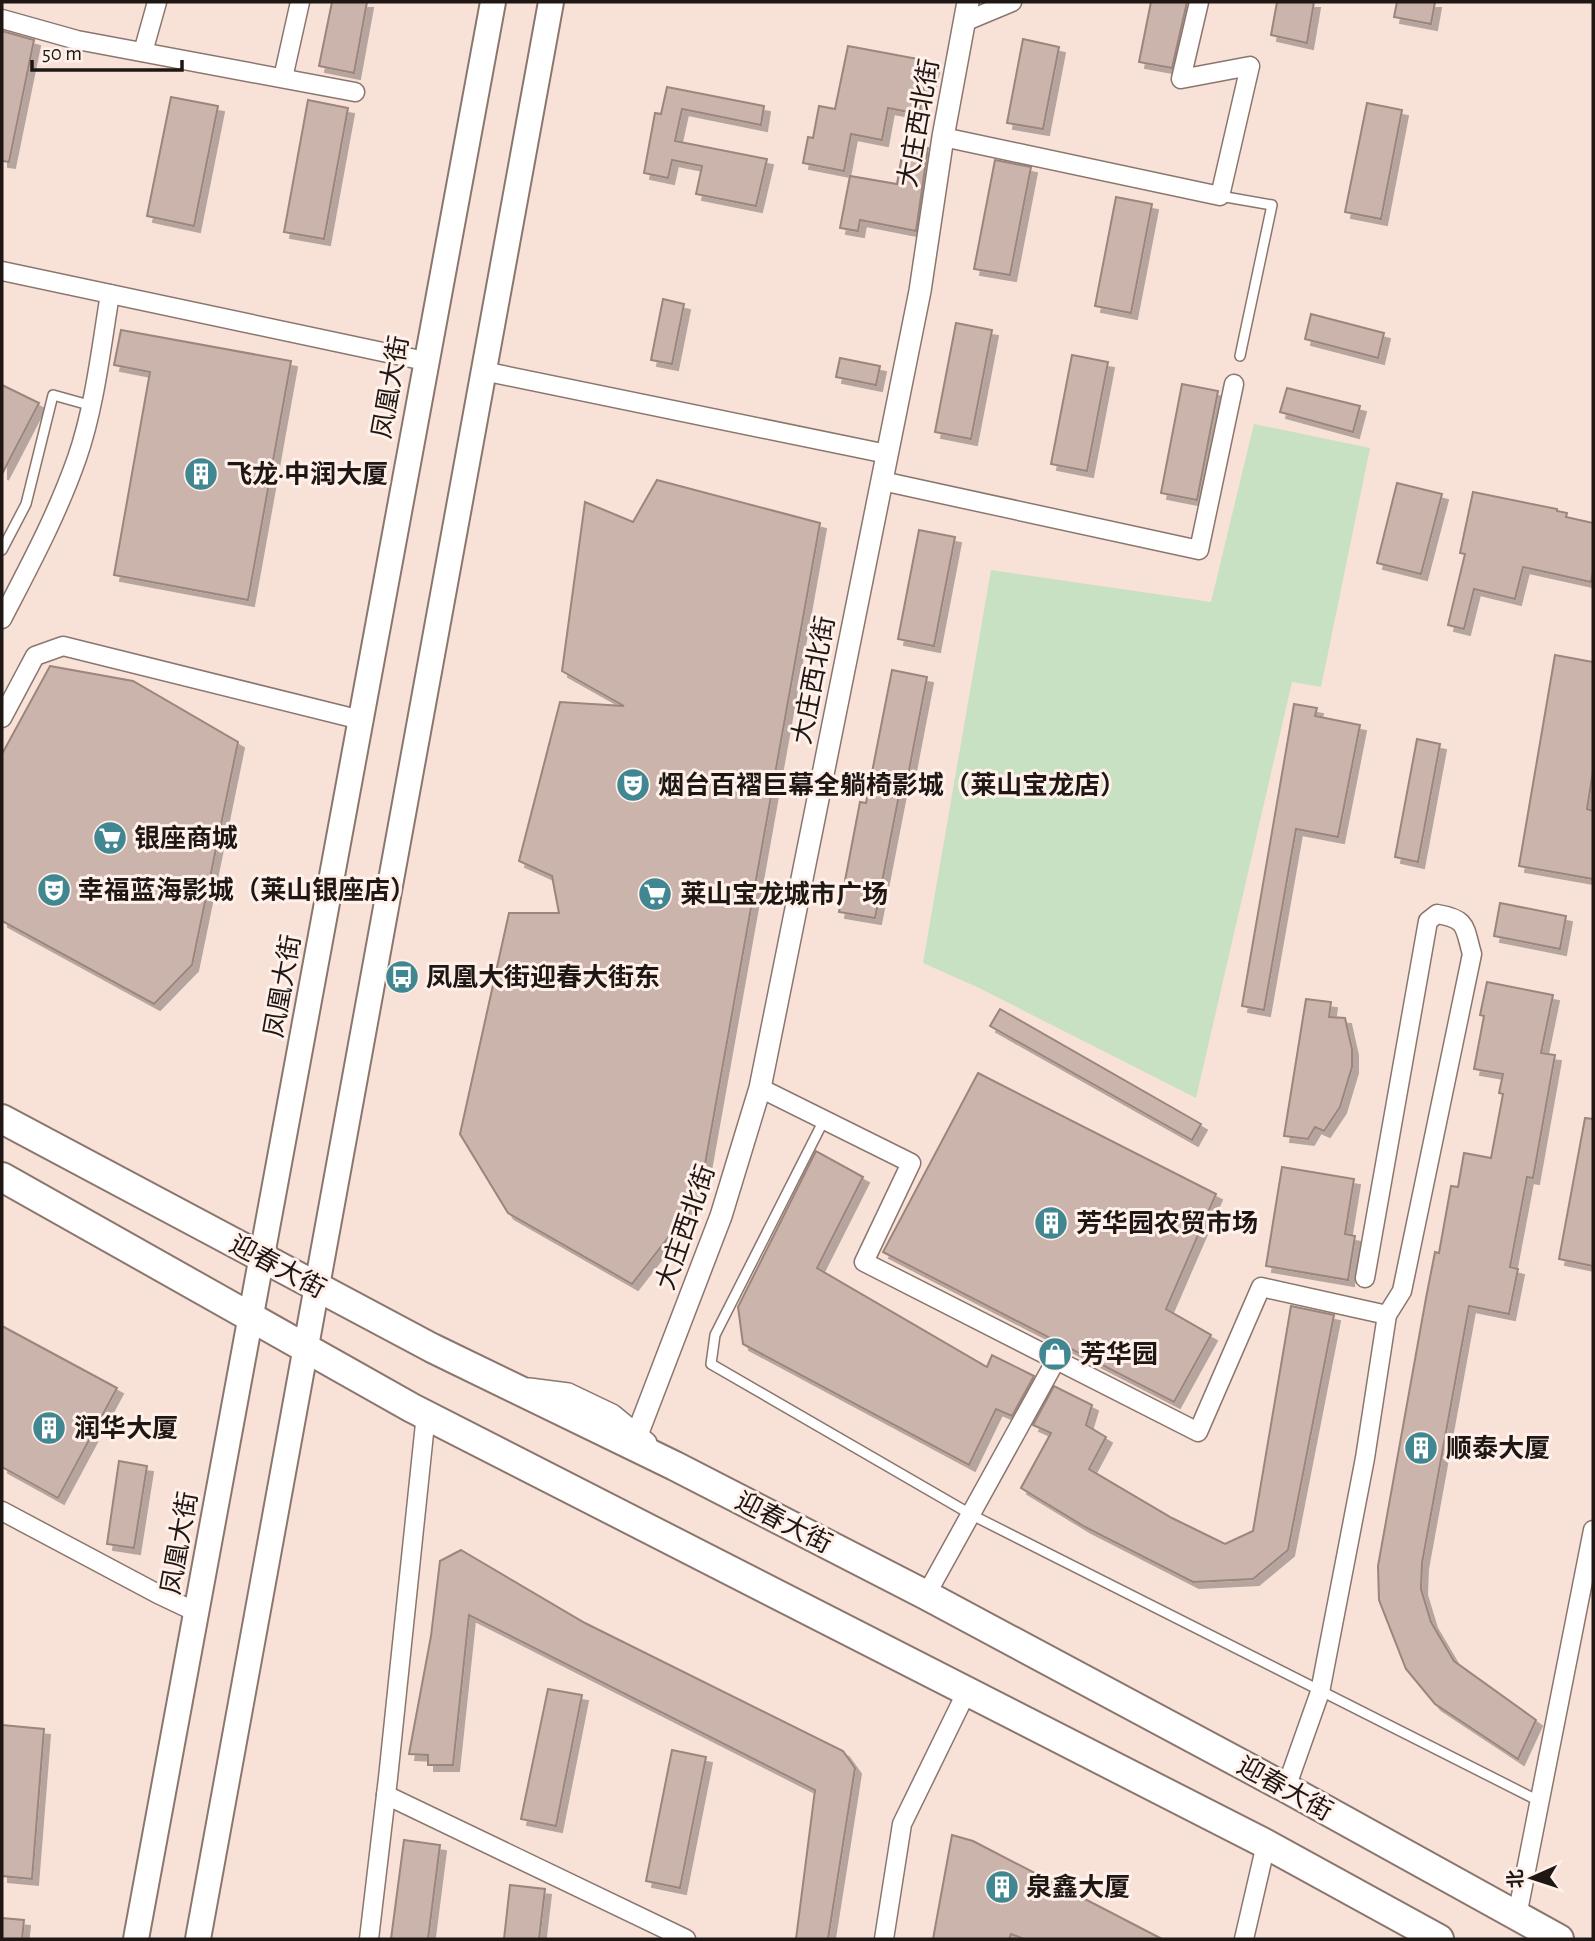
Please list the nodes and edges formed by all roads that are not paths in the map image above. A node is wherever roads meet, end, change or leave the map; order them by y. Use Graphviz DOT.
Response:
graph roads {
  1 [pos="157,2"];
  2 [pos="300,2"];
  3 [pos="493,2"];
  4 [pos="551,2"];
  5 [pos="1012,2"];
  6 [pos="1199,2"];
  7 [pos="966,12"];
  8 [pos="2,19"];
  9 [pos="144,52"];
  10 [pos="283,78"];
  11 [pos="355,92"];
  12 [pos="943,137"];
  13 [pos="1220,196"];
  14 [pos="2,271"];
  15 [pos="110,294"];
  16 [pos="1240,356"];
  17 [pos="425,361"];
  18 [pos="483,371"];
  19 [pos="1234,384"];
  20 [pos="89,405"];
  21 [pos="887,454"];
  22 [pos="882,481"];
  23 [pos="2,550"];
  24 [pos="2,619"];
  25 [pos="2,718"];
  26 [pos="361,720"];
  27 [pos="760,1088"];
  28 [pos="2,1119"];
  29 [pos="824,1120"];
  30 [pos="2,1177"];
  31 [pos="262,1258"];
  32 [pos="1365,1278"];
  33 [pos="316,1286"];
  34 [pos="1387,1315"];
  35 [pos="251,1318"];
  36 [pos="304,1348"];
  37 [pos="1056,1360"];
  38 [pos="510,1386"];
  39 [pos="426,1414"];
  40 [pos="637,1435"];
  41 [pos="675,1466"];
  42 [pos="2,1511"];
  43 [pos="972,1515"];
  44 [pos="1593,1530"];
  45 [pos="1587,1594"];
  46 [pos="926,1595"];
  47 [pos="196,1612"];
  48 [pos="967,1691"];
  49 [pos="1320,1692"];
  50 [pos="1286,1788"];
  51 [pos="386,1795"];
  52 [pos="1539,1801"];
  53 [pos="1266,1844"];
  54 [pos="1517,1916"];
  55 [pos="136,1939"];
  56 [pos="198,1939"];
  57 [pos="369,1939"];
  58 [pos="686,1939"];
  59 [pos="884,1939"];
  60 [pos="1244,1939"];
  61 [pos="1440,1939"];
  62 [pos="1559,1939"];
  1 -- 9 [label="street"];
  2 -- 10 [label="street"];
  3 -- 17 [label="main road, 凤凰大街"];
  4 -- 18 [label="main road"];
  5 -- 7 [label="street"];
  6 -- 13 [label="street"];
  7 -- 12 [label="street, 大庄西北街"];
  8 -- 9 [label="street"];
  9 -- 10 [label="street"];
  10 -- 11 [label="street"];
  12 -- 13 [label="street"];
  12 -- 21 [label="street, 大庄西北街"];
  13 -- 16 [label="lane"];
  14 -- 15 [label="street"];
  15 -- 17 [label="street"];
  15 -- 20 [label="street"];
  17 -- 26 [label="main road, 凤凰大街"];
  18 -- 21 [label="street"];
  18 -- 33 [label="main road"];
  19 -- 22 [label="street"];
  20 -- 23 [label="lane"];
  20 -- 24 [label="street"];
  21 -- 22 [label="street, 大庄西北街"];
  22 -- 27 [label="street, 大庄西北街"];
  25 -- 26 [label="street"];
  26 -- 31 [label="main road, 凤凰大街"];
  27 -- 29 [label="street"];
  27 -- 40 [label="street, 大庄西北街"];
  28 -- 31 [label="main road, 迎春大街"];
  29 -- 37 [label="street"];
  29 -- 43 [label="lane"];
  30 -- 35 [label="main road"];
  31 -- 33 [label="main road, 迎春大街"];
  31 -- 35 [label="main road, 凤凰大街"];
  32 -- 34 [label="street"];
  33 -- 36 [label="main road"];
  33 -- 38 [label="main road, 迎春大街"];
  34 -- 37 [label="street"];
  34 -- 49 [label="street"];
  35 -- 36 [label="main road"];
  35 -- 47 [label="main road, 凤凰大街"];
  36 -- 39 [label="main road"];
  36 -- 56 [label="main road"];
  37 -- 43 [label="street"];
  38 -- 40 [label="street"];
  38 -- 41 [label="main road, 迎春大街"];
  39 -- 48 [label="main road"];
  39 -- 51 [label="street"];
  40 -- 41 [label="street"];
  41 -- 46 [label="main road, 迎春大街"];
  42 -- 47 [label="street"];
  43 -- 46 [label="street"];
  43 -- 49 [label="lane"];
  44 -- 45 [label="street"];
  45 -- 52 [label="street"];
  46 -- 50 [label="main road, 迎春大街"];
  47 -- 55 [label="main road, 凤凰大街"];
  48 -- 53 [label="main road"];
  48 -- 59 [label="street"];
  49 -- 50 [label="street"];
  49 -- 52 [label="lane"];
  50 -- 54 [label="main road, 迎春大街"];
  51 -- 57 [label="street"];
  51 -- 58 [label="street"];
  52 -- 54 [label="street"];
  53 -- 60 [label="street"];
  53 -- 61 [label="main road"];
  54 -- 62 [label="main road, 迎春大街"];
}
